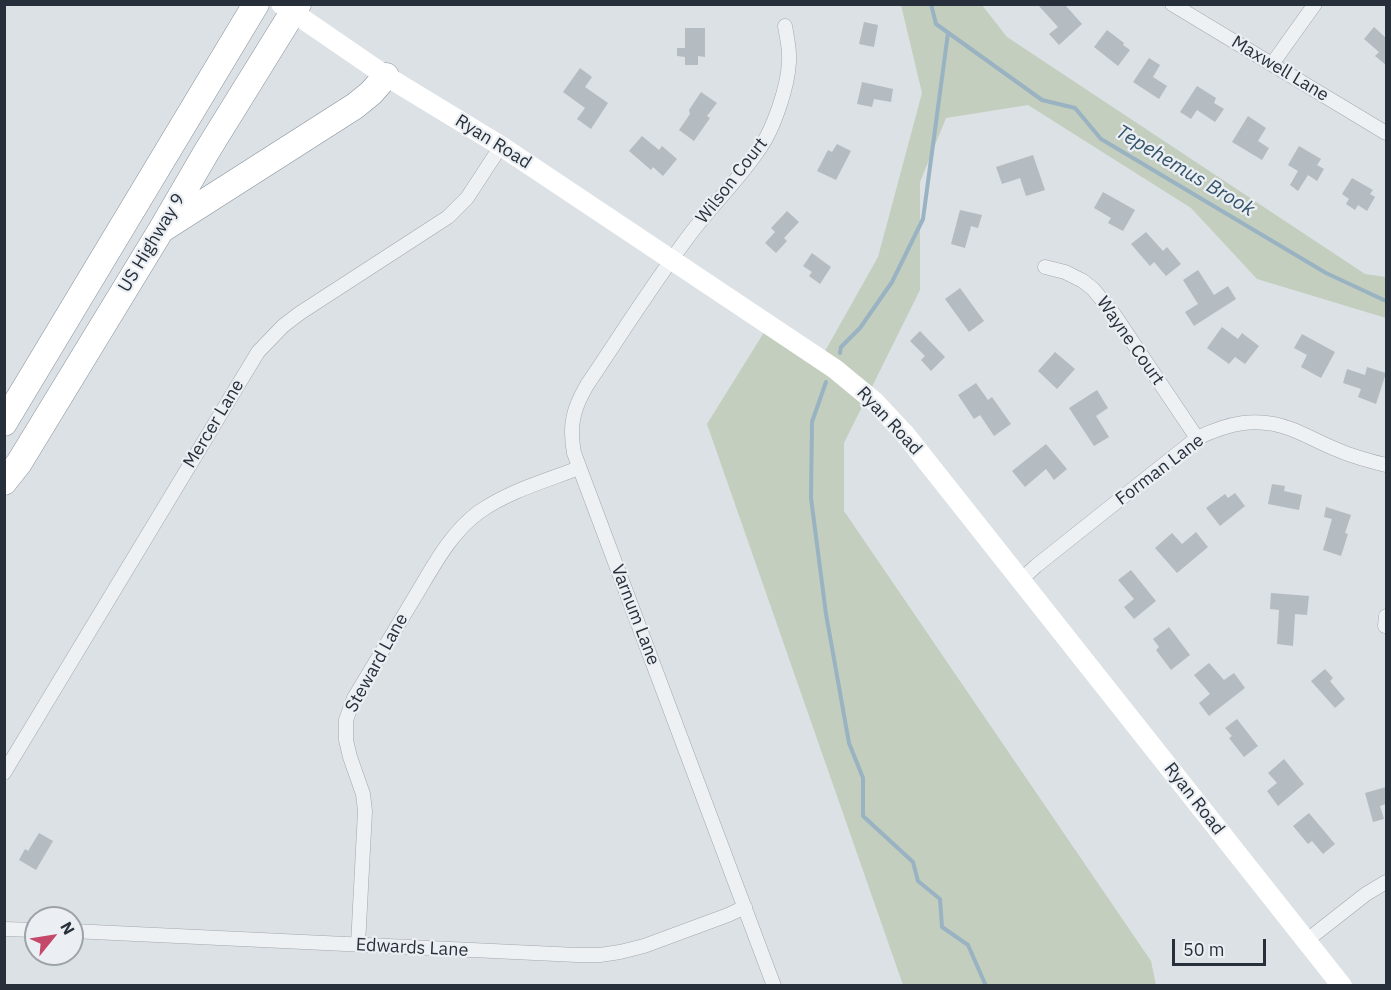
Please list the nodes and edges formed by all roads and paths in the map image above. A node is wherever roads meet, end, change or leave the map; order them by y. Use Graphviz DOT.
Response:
graph roads {
  1 [pos="256,4"];
  2 [pos="1172,4"];
  3 [pos="1315,4"];
  4 [pos="291,7"];
  5 [pos="785,26"];
  6 [pos="1272,64"];
  7 [pos="386,76"];
  8 [pos="1386,133"];
  9 [pos="501,146"];
  10 [pos="161,230"];
  11 [pos="672,260"];
  12 [pos="1045,267"];
  13 [pos="4,423"];
  14 [pos="1197,438"];
  15 [pos="1386,465"];
  16 [pos="579,468"];
  17 [pos="4,482"];
  18 [pos="1021,580"];
  19 [pos="4,773"];
  20 [pos="1386,882"];
  21 [pos="745,907"];
  22 [pos="4,929"];
  23 [pos="24,930"];
  24 [pos="84,932"];
  25 [pos="1306,940"];
  26 [pos="358,945"];
  27 [pos="774,986"];
  28 [pos="1342,986"];
  1 -- 13 [label="highway, US Highway 9"];
  2 -- 6 [label="street, Maxwell Lane"];
  3 -- 6 [label="street"];
  4 -- 7 [label="street, Ryan Road"];
  4 -- 10 [label="highway, US Highway 9"];
  5 -- 11 [label="street, Wilson Court"];
  6 -- 8 [label="street, Maxwell Lane"];
  7 -- 9 [label="street, Ryan Road"];
  7 -- 10 [label="highway"];
  9 -- 11 [label="street, Ryan Road"];
  9 -- 19 [label="street, Mercer Lane"];
  10 -- 17 [label="highway, US Highway 9"];
  11 -- 16 [label="street, Varnum Lane"];
  11 -- 18 [label="street, Ryan Road"];
  12 -- 14 [label="street, Wayne Court"];
  14 -- 15 [label="street, Forman Lane"];
  14 -- 18 [label="street, Forman Lane"];
  16 -- 21 [label="street, Varnum Lane"];
  16 -- 26 [label="street, Steward Lane"];
  18 -- 25 [label="street, Ryan Road"];
  20 -- 25 [label="street"];
  21 -- 26 [label="street, Edwards Lane"];
  21 -- 27 [label="street, Varnum Lane"];
  22 -- 23 [label="street"];
  24 -- 26 [label="street, Edwards Lane"];
  25 -- 28 [label="street, Ryan Road"];
}
